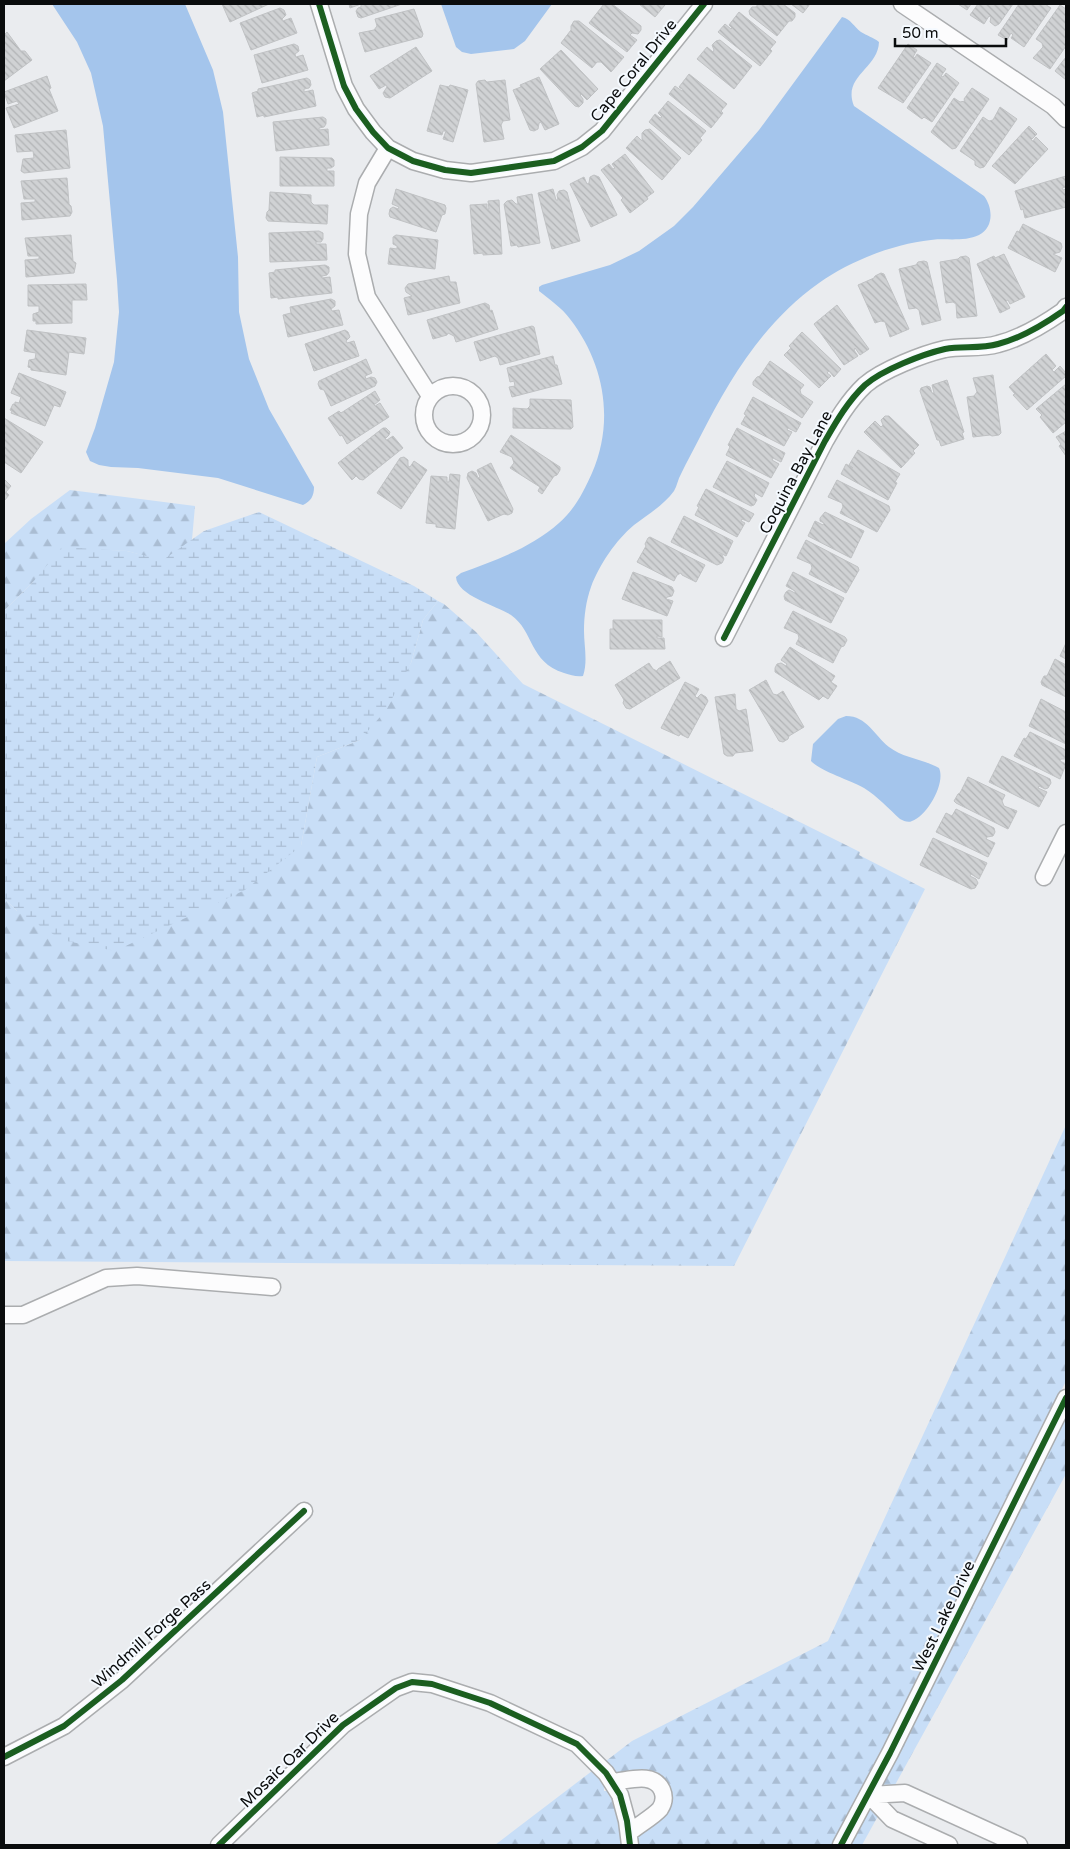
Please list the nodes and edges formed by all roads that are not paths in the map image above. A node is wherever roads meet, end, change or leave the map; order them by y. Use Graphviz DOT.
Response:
graph roads {
  1 [pos="319,4"];
  2 [pos="704,4"];
  3 [pos="902,4"];
  4 [pos="1066,119"];
  5 [pos="388,148"];
  6 [pos="1063,315"];
  7 [pos="430,396"];
  8 [pos="724,638"];
  9 [pos="1066,834"];
  10 [pos="1044,877"];
  11 [pos="272,1287"];
  12 [pos="4,1315"];
  13 [pos="1066,1398"];
  14 [pos="304,1511"];
  15 [pos="4,1756"];
  16 [pos="612,1782"];
  17 [pos="869,1795"];
  18 [pos="630,1839"];
  19 [pos="219,1845"];
  20 [pos="841,1845"];
  21 [pos="949,1845"];
  22 [pos="1019,1845"];
  1 -- 5 [label="street, Cape Coral Drive"];
  2 -- 5 [label="street, Cape Coral Drive"];
  3 -- 4 [label="street"];
  5 -- 7 [label="street"];
  6 -- 8 [label="street, Coquina Bay Lane"];
  9 -- 10 [label="street"];
  11 -- 12 [label="street"];
  13 -- 17 [label="street, West Lake Drive"];
  14 -- 15 [label="street, Windmill Forge Pass"];
  16 -- 18 [label="street, Mosaic Oar Drive"];
  16 -- 18 [label="street"];
  16 -- 19 [label="street, Mosaic Oar Drive"];
  17 -- 20 [label="street, West Lake Drive"];
  17 -- 21 [label="street"];
  17 -- 22 [label="street"];
}
